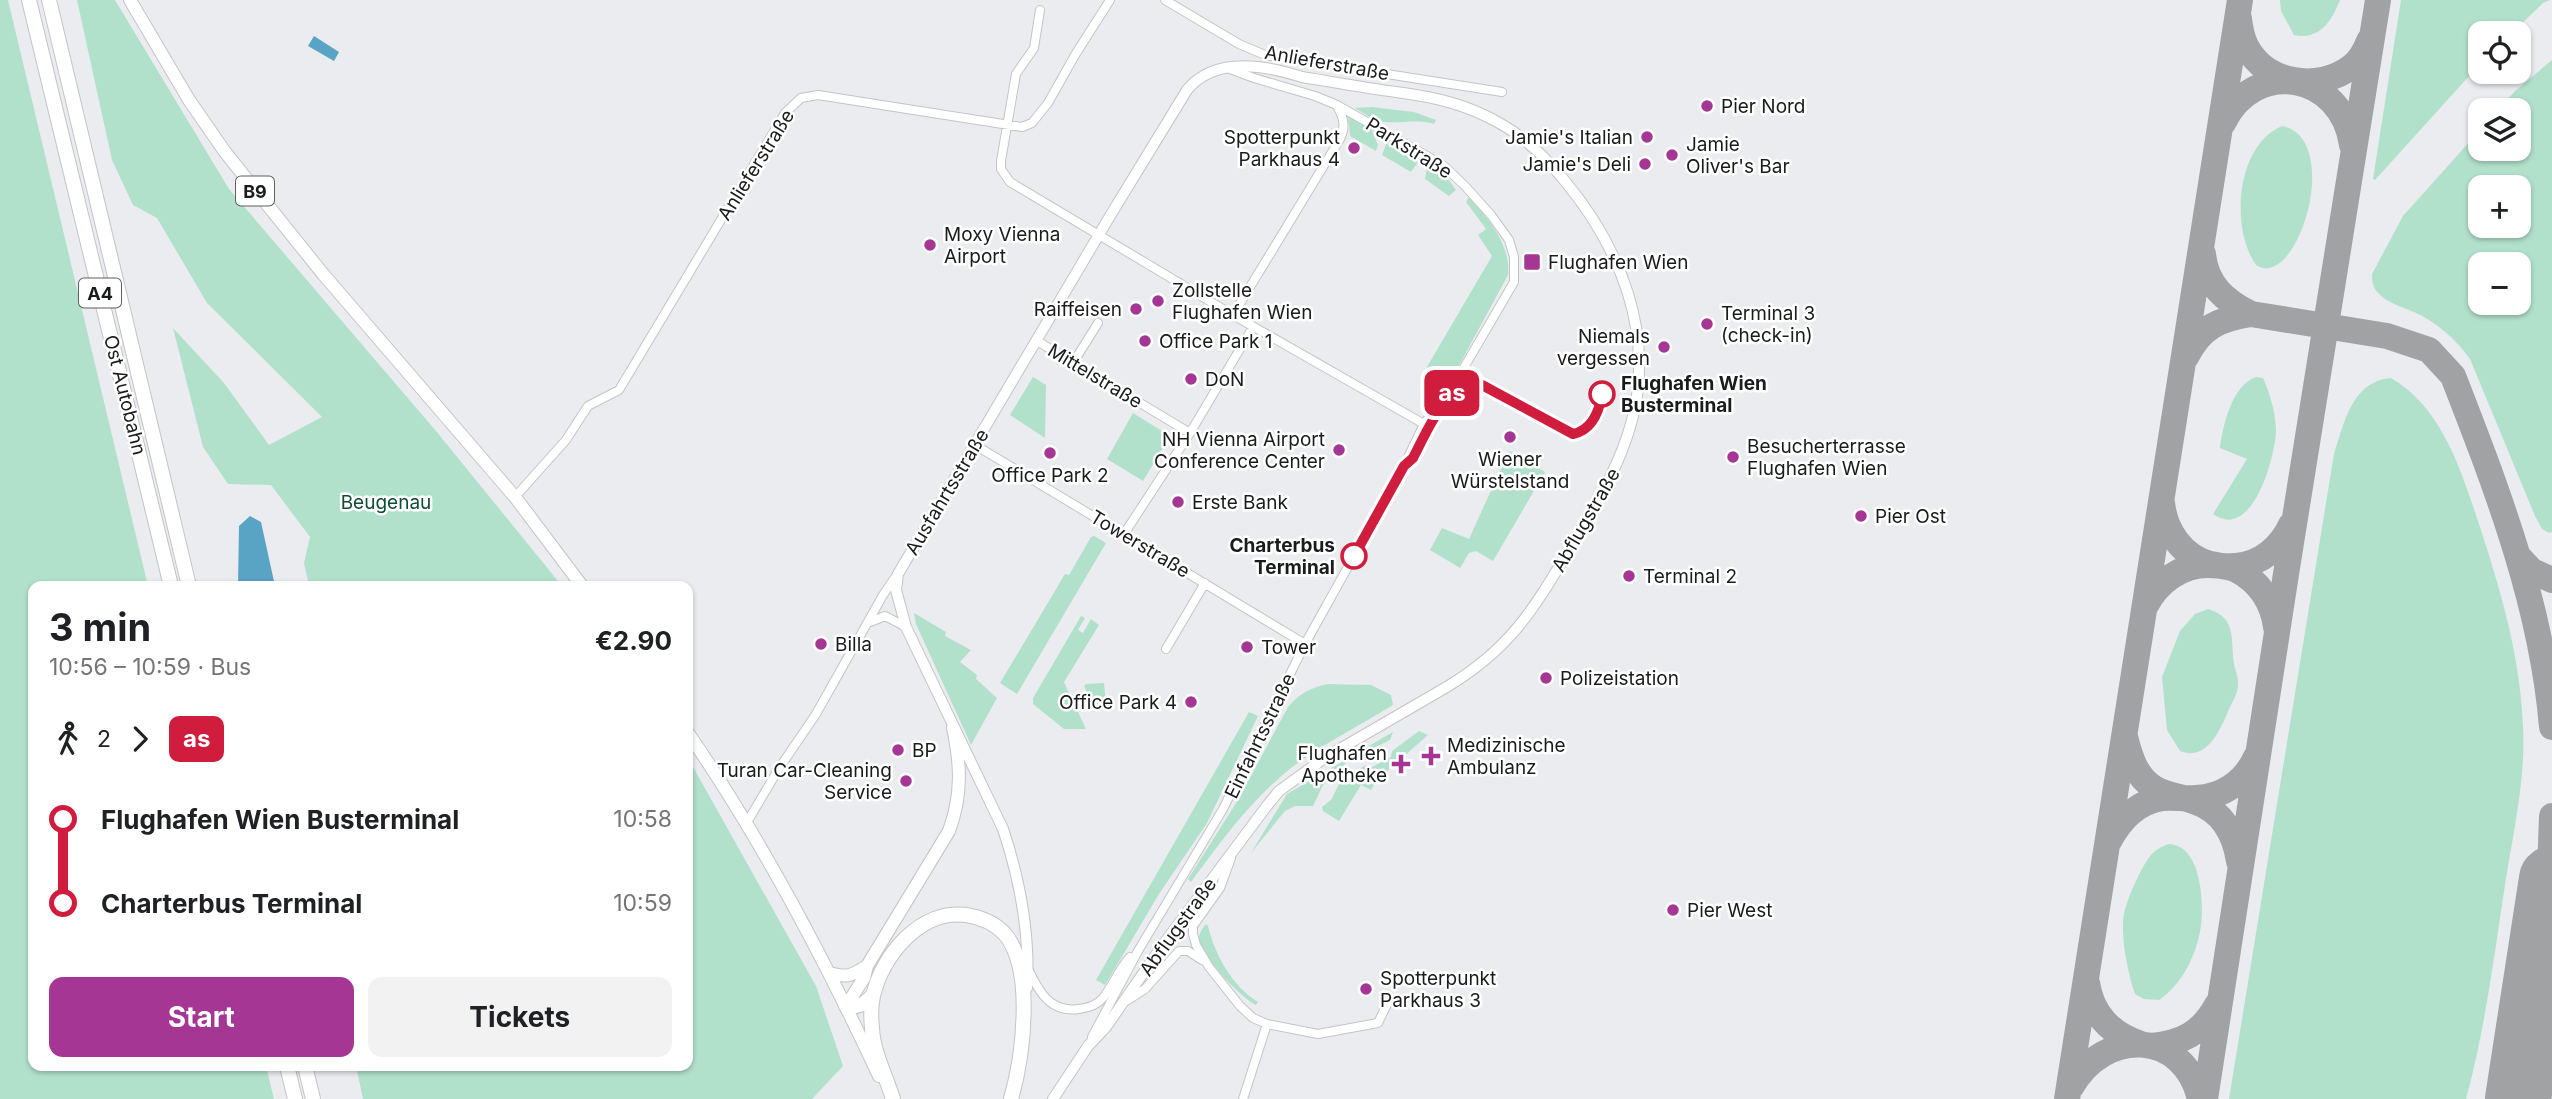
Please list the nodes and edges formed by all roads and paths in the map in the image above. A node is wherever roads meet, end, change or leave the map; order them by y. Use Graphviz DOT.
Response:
graph roads {
  1 [pos="29,0"];
  2 [pos="49,0"];
  3 [pos="130,0"];
  4 [pos="1110,0"];
  5 [pos="1165,0"];
  6 [pos="1040,10"];
  7 [pos="1228,68"];
  8 [pos="1502,92"];
  9 [pos="1337,105"];
  10 [pos="1007,125"];
  11 [pos="1099,234"];
  12 [pos="1233,316"];
  13 [pos="1098,323"];
  14 [pos="1253,327"];
  15 [pos="1037,341"];
  16 [pos="1073,363"];
  17 [pos="1462,370"];
  18 [pos="1424,424"];
  19 [pos="1190,433"];
  20 [pos="975,445"];
  21 [pos="515,497"];
  22 [pos="1124,534"];
  23 [pos="898,573"];
  24 [pos="170,581"];
  25 [pos="188,581"];
  26 [pos="578,581"];
  27 [pos="1205,583"];
  28 [pos="867,624"];
  29 [pos="906,627"];
  30 [pos="1305,644"];
  31 [pos="1166,649"];
  32 [pos="953,728"];
  33 [pos="693,741"];
  34 [pos="746,824"];
  35 [pos="1231,857"];
  36 [pos="1138,951"];
  37 [pos="867,966"];
  38 [pos="1209,967"];
  39 [pos="1028,969"];
  40 [pos="829,973"];
  41 [pos="873,995"];
  42 [pos="1390,998"];
  43 [pos="1123,1003"];
  44 [pos="846,1006"];
  45 [pos="1024,1023"];
  46 [pos="1267,1024"];
  47 [pos="1088,1046"];
  48 [pos="288,1071"];
  49 [pos="306,1071"];
  50 [pos="295,1099"];
  51 [pos="313,1099"];
  52 [pos="891,1099"];
  53 [pos="1011,1099"];
  54 [pos="1053,1099"];
  55 [pos="1243,1099"];
  1 -- 24 [label="highway, Ost Autobahn / A4"];
  2 -- 25 [label="highway, Ost Autobahn / A4"];
  3 -- 21 [label="main road, B9"];
  4 -- 10 [label="street, Anlieferstraße"];
  5 -- 8 [label="street, Anlieferstraße"];
  6 -- 10 [label="street"];
  7 -- 9 [label="street, Parkstraße"];
  7 -- 11 [label="street, Ausfahrtsstraße"];
  7 -- 35 [label="street, Abflugstraße, bridge"];
  9 -- 12 [label="street"];
  9 -- 17 [label="street, Parkstraße"];
  10 -- 11 [label="street"];
  10 -- 21 [label="street, Anlieferstraße"];
  11 -- 12 [label="street"];
  11 -- 15 [label="street, Ausfahrtsstraße"];
  12 -- 14 [label="street"];
  13 -- 16 [label="street"];
  14 -- 18 [label="street"];
  14 -- 19 [label="street"];
  15 -- 16 [label="street, Mittelstraße"];
  15 -- 20 [label="street, Ausfahrtsstraße"];
  16 -- 19 [label="street, Mittelstraße"];
  17 -- 18 [label="street, Einfahrtsstraße"];
  18 -- 30 [label="street, Einfahrtsstraße"];
  19 -- 22 [label="street"];
  20 -- 22 [label="street, Towerstraße"];
  20 -- 23 [label="street, Ausfahrtsstraße"];
  21 -- 26 [label="main road, B9"];
  22 -- 27 [label="street, Towerstraße"];
  23 -- 28 [label="street"];
  23 -- 29 [label="street, Ausfahrtsstraße"];
  27 -- 30 [label="street, Towerstraße"];
  27 -- 31 [label="street"];
  28 -- 29 [label="street"];
  28 -- 34 [label="street"];
  29 -- 32 [label="street, Ausfahrtsstraße"];
  30 -- 36 [label="street, Einfahrtsstraße"];
  32 -- 37 [label="main road"];
  32 -- 39 [label="street, Ausfahrtsstraße"];
  33 -- 34 [label="main road"];
  34 -- 40 [label="main road"];
  35 -- 38 [label="street"];
  35 -- 43 [label="street, Abflugstraße"];
  36 -- 39 [label="street"];
  36 -- 47 [label="street, Einfahrtsstraße"];
  37 -- 40 [label="main road"];
  37 -- 44 [label="main road"];
  38 -- 43 [label="street"];
  38 -- 46 [label="street"];
  39 -- 45 [label="street, Ausfahrtsstraße"];
  40 -- 44 [label="main road"];
  41 -- 44 [label="highway"];
  41 -- 45 [label="highway"];
  41 -- 52 [label="highway"];
  42 -- 46 [label="street"];
  43 -- 47 [label="street, Abflugstraße"];
  44 -- 52 [label="main road"];
  45 -- 53 [label="highway"];
  46 -- 55 [label="street"];
  47 -- 54 [label="street, Einfahrtsstraße"];
  48 -- 50 [label="highway"];
  49 -- 51 [label="highway"];
}
